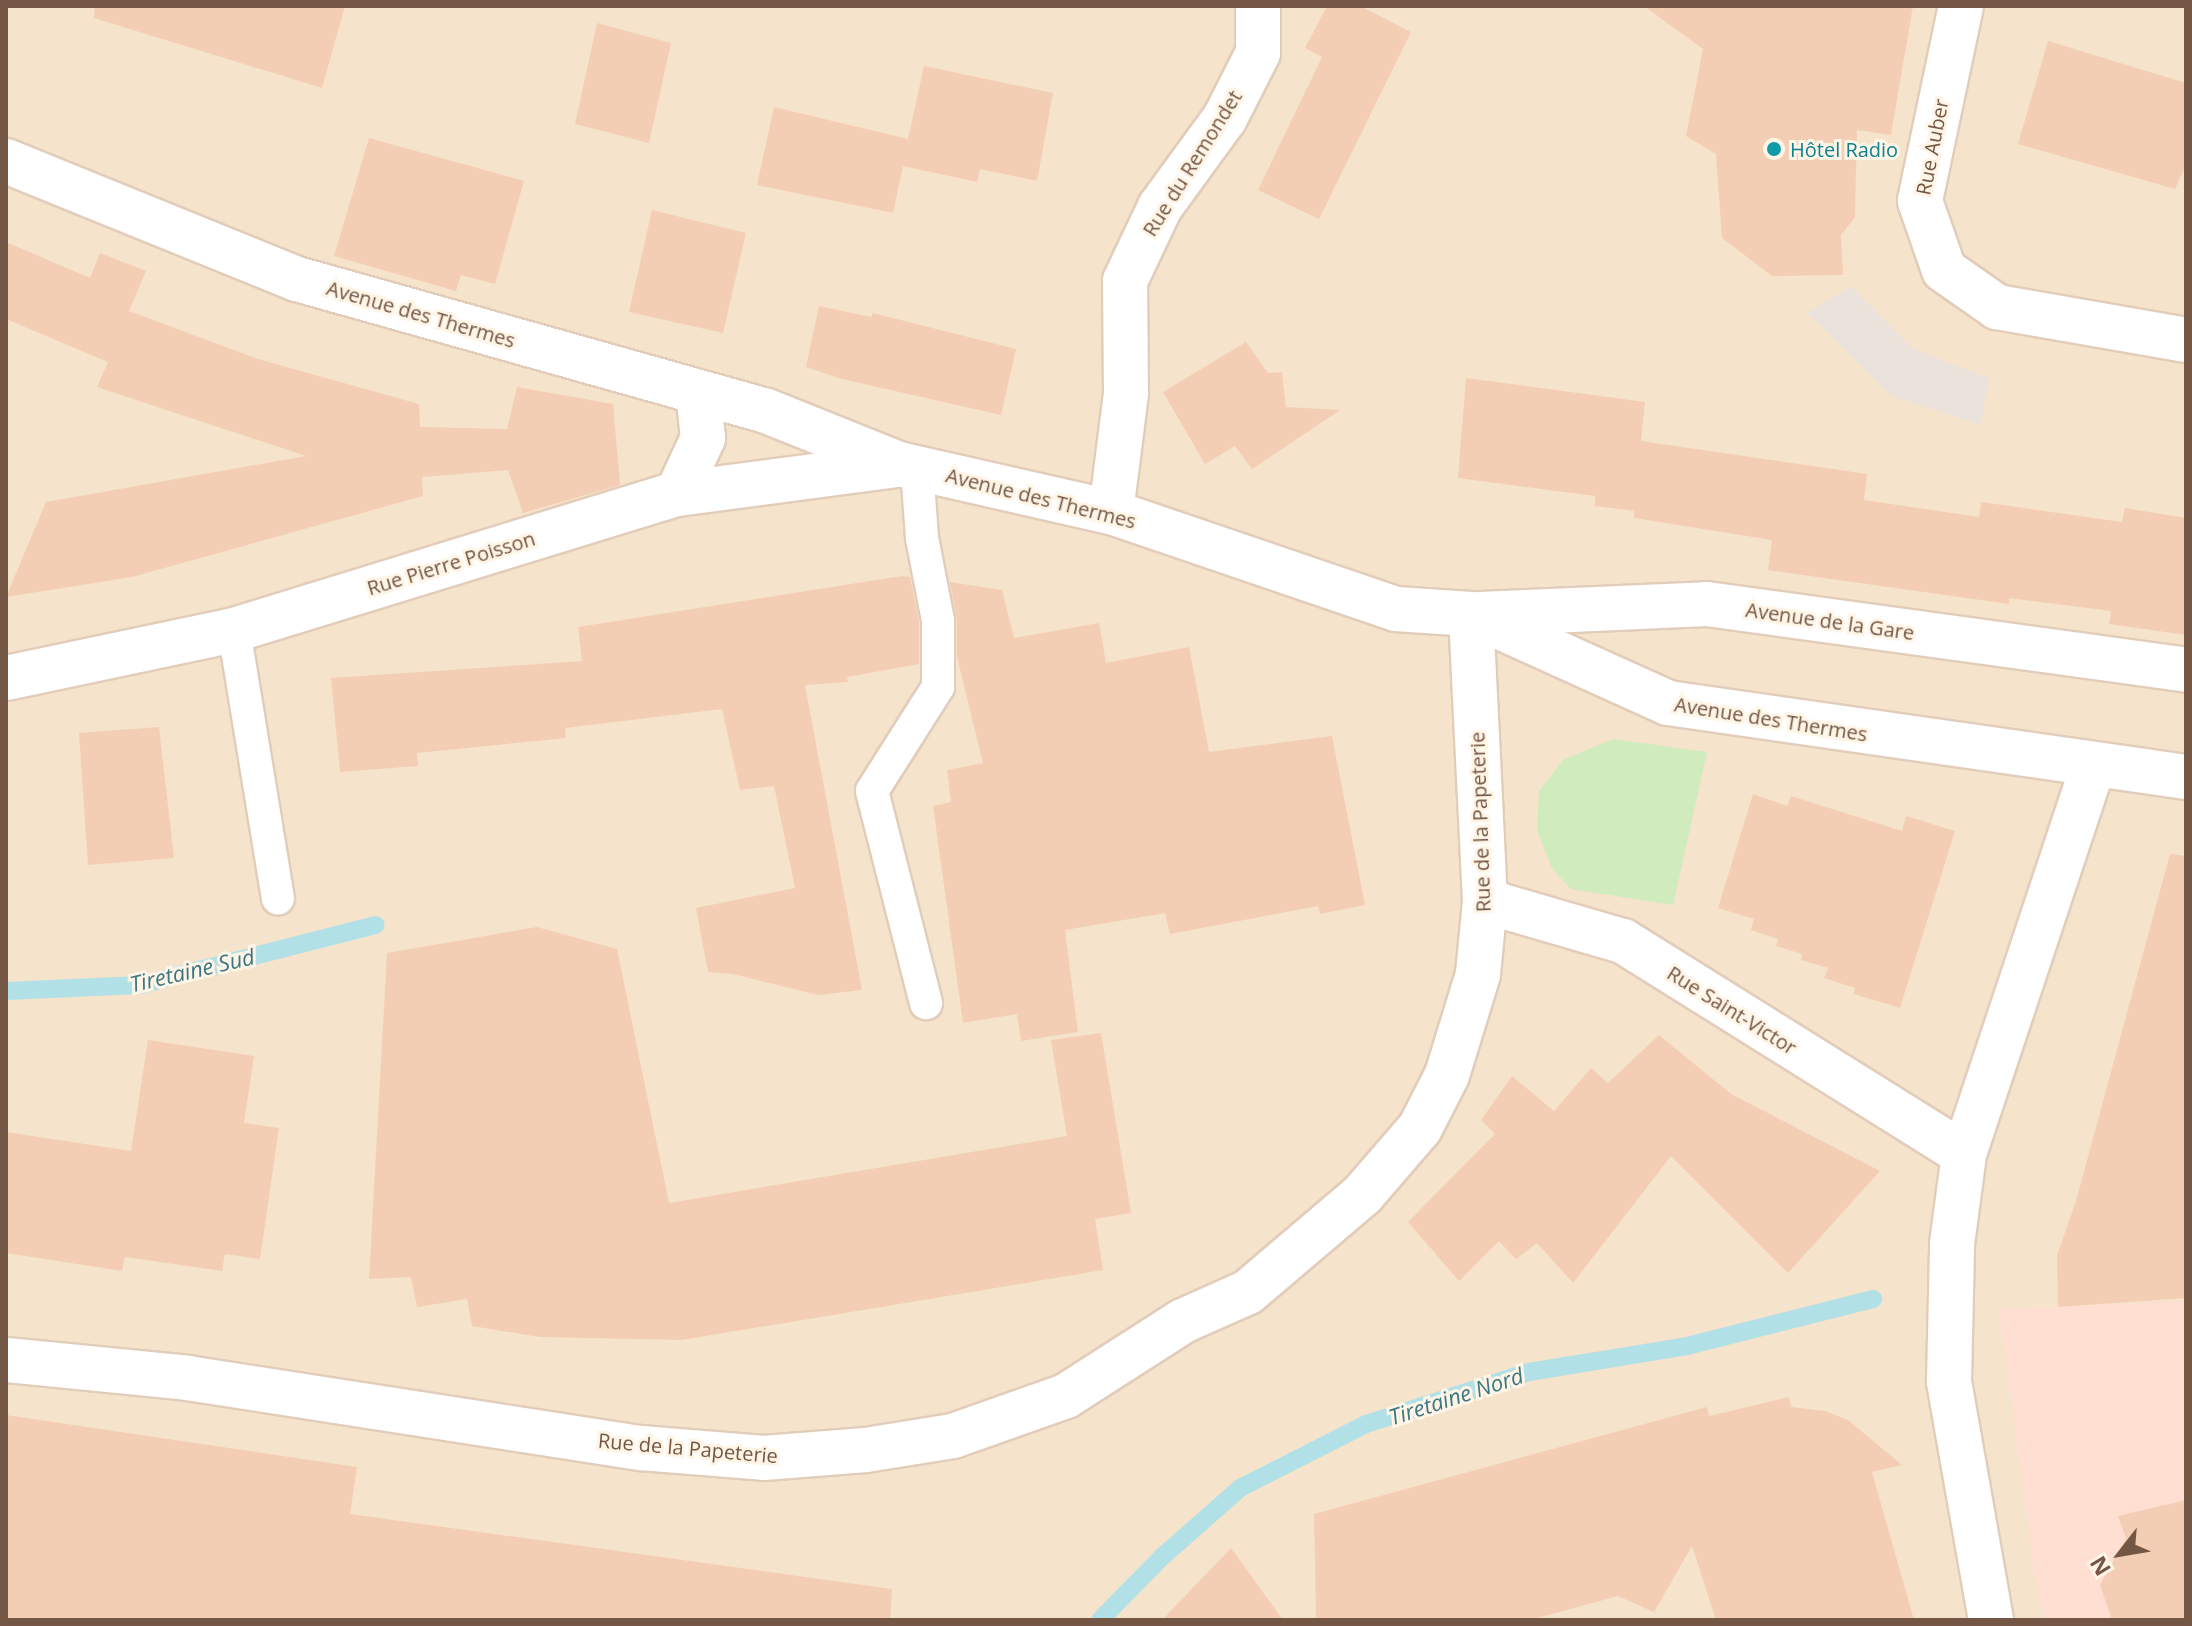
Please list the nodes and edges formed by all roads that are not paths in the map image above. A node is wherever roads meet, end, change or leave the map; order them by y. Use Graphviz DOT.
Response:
graph roads {
  1 [pos="1258,6"];
  2 [pos="1961,6"];
  3 [pos="6,161"];
  4 [pos="2186,340"];
  5 [pos="698,392"];
  6 [pos="908,466"];
  7 [pos="677,494"];
  8 [pos="1111,512"];
  9 [pos="1471,614"];
  10 [pos="234,630"];
  11 [pos="2186,670"];
  12 [pos="6,678"];
  13 [pos="2093,766"];
  14 [pos="2186,777"];
  15 [pos="278,898"];
  16 [pos="1485,901"];
  17 [pos="926,1003"];
  18 [pos="1964,1154"];
  19 [pos="6,1360"];
  20 [pos="1991,1620"];
  1 -- 8 [label="street, Rue du Remondet"];
  2 -- 4 [label="street, Rue Auber"];
  3 -- 5 [label="street, Avenue des Thermes"];
  5 -- 6 [label="street, Avenue des Thermes"];
  5 -- 7 [label="street"];
  6 -- 7 [label="street, Rue Pierre Poisson"];
  6 -- 8 [label="street, Avenue des Thermes"];
  6 -- 17 [label="lane"];
  7 -- 10 [label="street, Rue Pierre Poisson"];
  8 -- 9 [label="street, Avenue des Thermes"];
  9 -- 11 [label="street, Avenue de la Gare"];
  9 -- 13 [label="street, Avenue des Thermes"];
  9 -- 16 [label="street, Rue de la Papeterie"];
  10 -- 12 [label="street, Rue Pierre Poisson"];
  10 -- 15 [label="lane"];
  13 -- 14 [label="street, Avenue des Thermes"];
  13 -- 18 [label="street"];
  16 -- 18 [label="street, Rue Saint-Victor"];
  16 -- 19 [label="street, Rue de la Papeterie"];
  18 -- 20 [label="street"];
}
